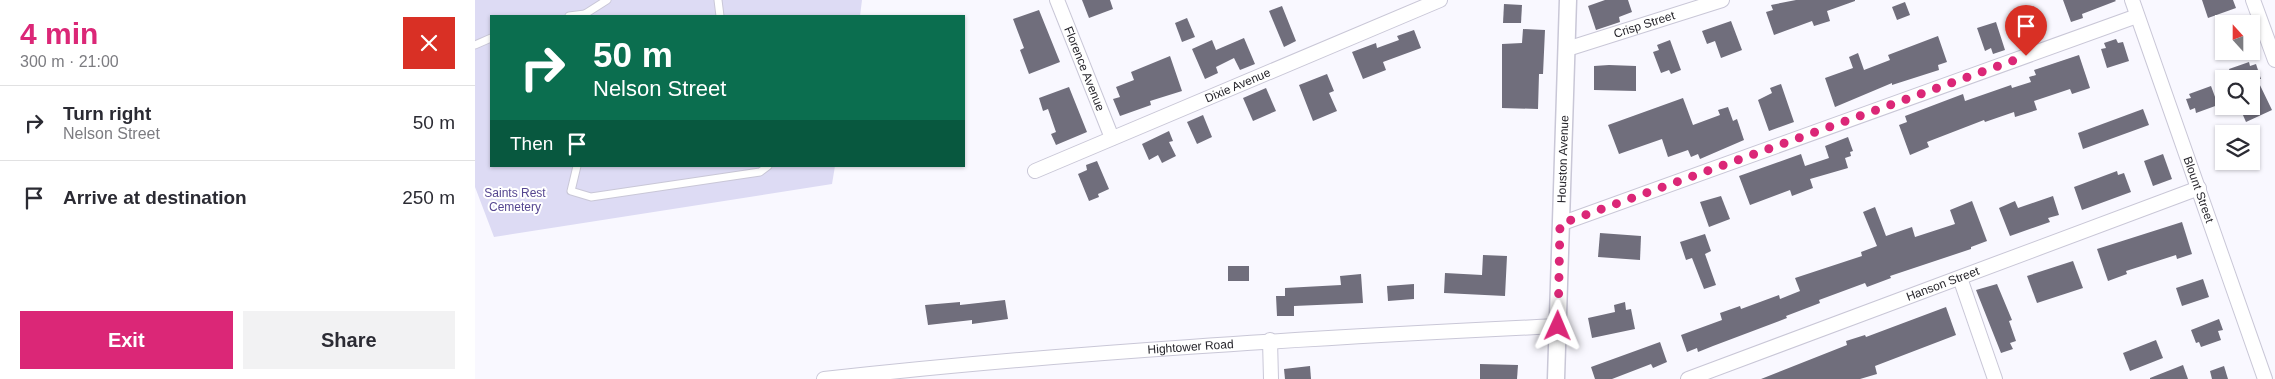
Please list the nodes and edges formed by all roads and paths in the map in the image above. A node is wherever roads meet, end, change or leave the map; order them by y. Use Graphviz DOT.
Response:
graph roads {
  1 [pos="607,0"];
  2 [pos="717,0"];
  3 [pos="1057,0"];
  4 [pos="1440,0"];
  5 [pos="1568,0"];
  6 [pos="1722,0"];
  7 [pos="2132,0"];
  8 [pos="2253,0"];
  9 [pos="585,15"];
  10 [pos="720,15"];
  11 [pos="2137,16"];
  12 [pos="490,38"];
  13 [pos="475,45"];
  14 [pos="1567,49"];
  15 [pos="2275,60"];
  16 [pos="1111,138"];
  17 [pos="577,167"];
  18 [pos="767,167"];
  19 [pos="1035,171"];
  20 [pos="2199,188"];
  21 [pos="1560,224"];
  22 [pos="1959,278"];
  23 [pos="1558,326"];
  24 [pos="1270,340"];
  25 [pos="1712,375"];
  26 [pos="824,379"];
  27 [pos="1271,379"];
  28 [pos="1556,379"];
  29 [pos="1688,379"];
  30 [pos="1995,379"];
  31 [pos="2265,379"];
  1 -- 9 [label="lane"];
  2 -- 10 [label="lane"];
  3 -- 16 [label="street, Florence Avenue"];
  4 -- 16 [label="street, Dixie Avenue"];
  5 -- 14 [label="street, Houston Avenue"];
  6 -- 14 [label="street, Crisp Street"];
  7 -- 11 [label="street, Blount Street"];
  8 -- 15 [label="street"];
  11 -- 20 [label="street, Blount Street"];
  11 -- 21 [label="street"];
  12 -- 13 [label="lane"];
  14 -- 21 [label="street, Houston Avenue"];
  16 -- 19 [label="street, Dixie Avenue"];
  17 -- 18 [label="lane"];
  20 -- 22 [label="street, Hanson Street"];
  20 -- 31 [label="street, Blount Street"];
  21 -- 23 [label="street, Houston Avenue"];
  22 -- 25 [label="street, Hanson Street"];
  22 -- 30 [label="street"];
  23 -- 24 [label="street, Hightower Road"];
  23 -- 28 [label="street, Houston Avenue"];
  24 -- 26 [label="street, Hightower Road"];
  24 -- 27 [label="street"];
  25 -- 29 [label="street, Hanson Street"];
}
